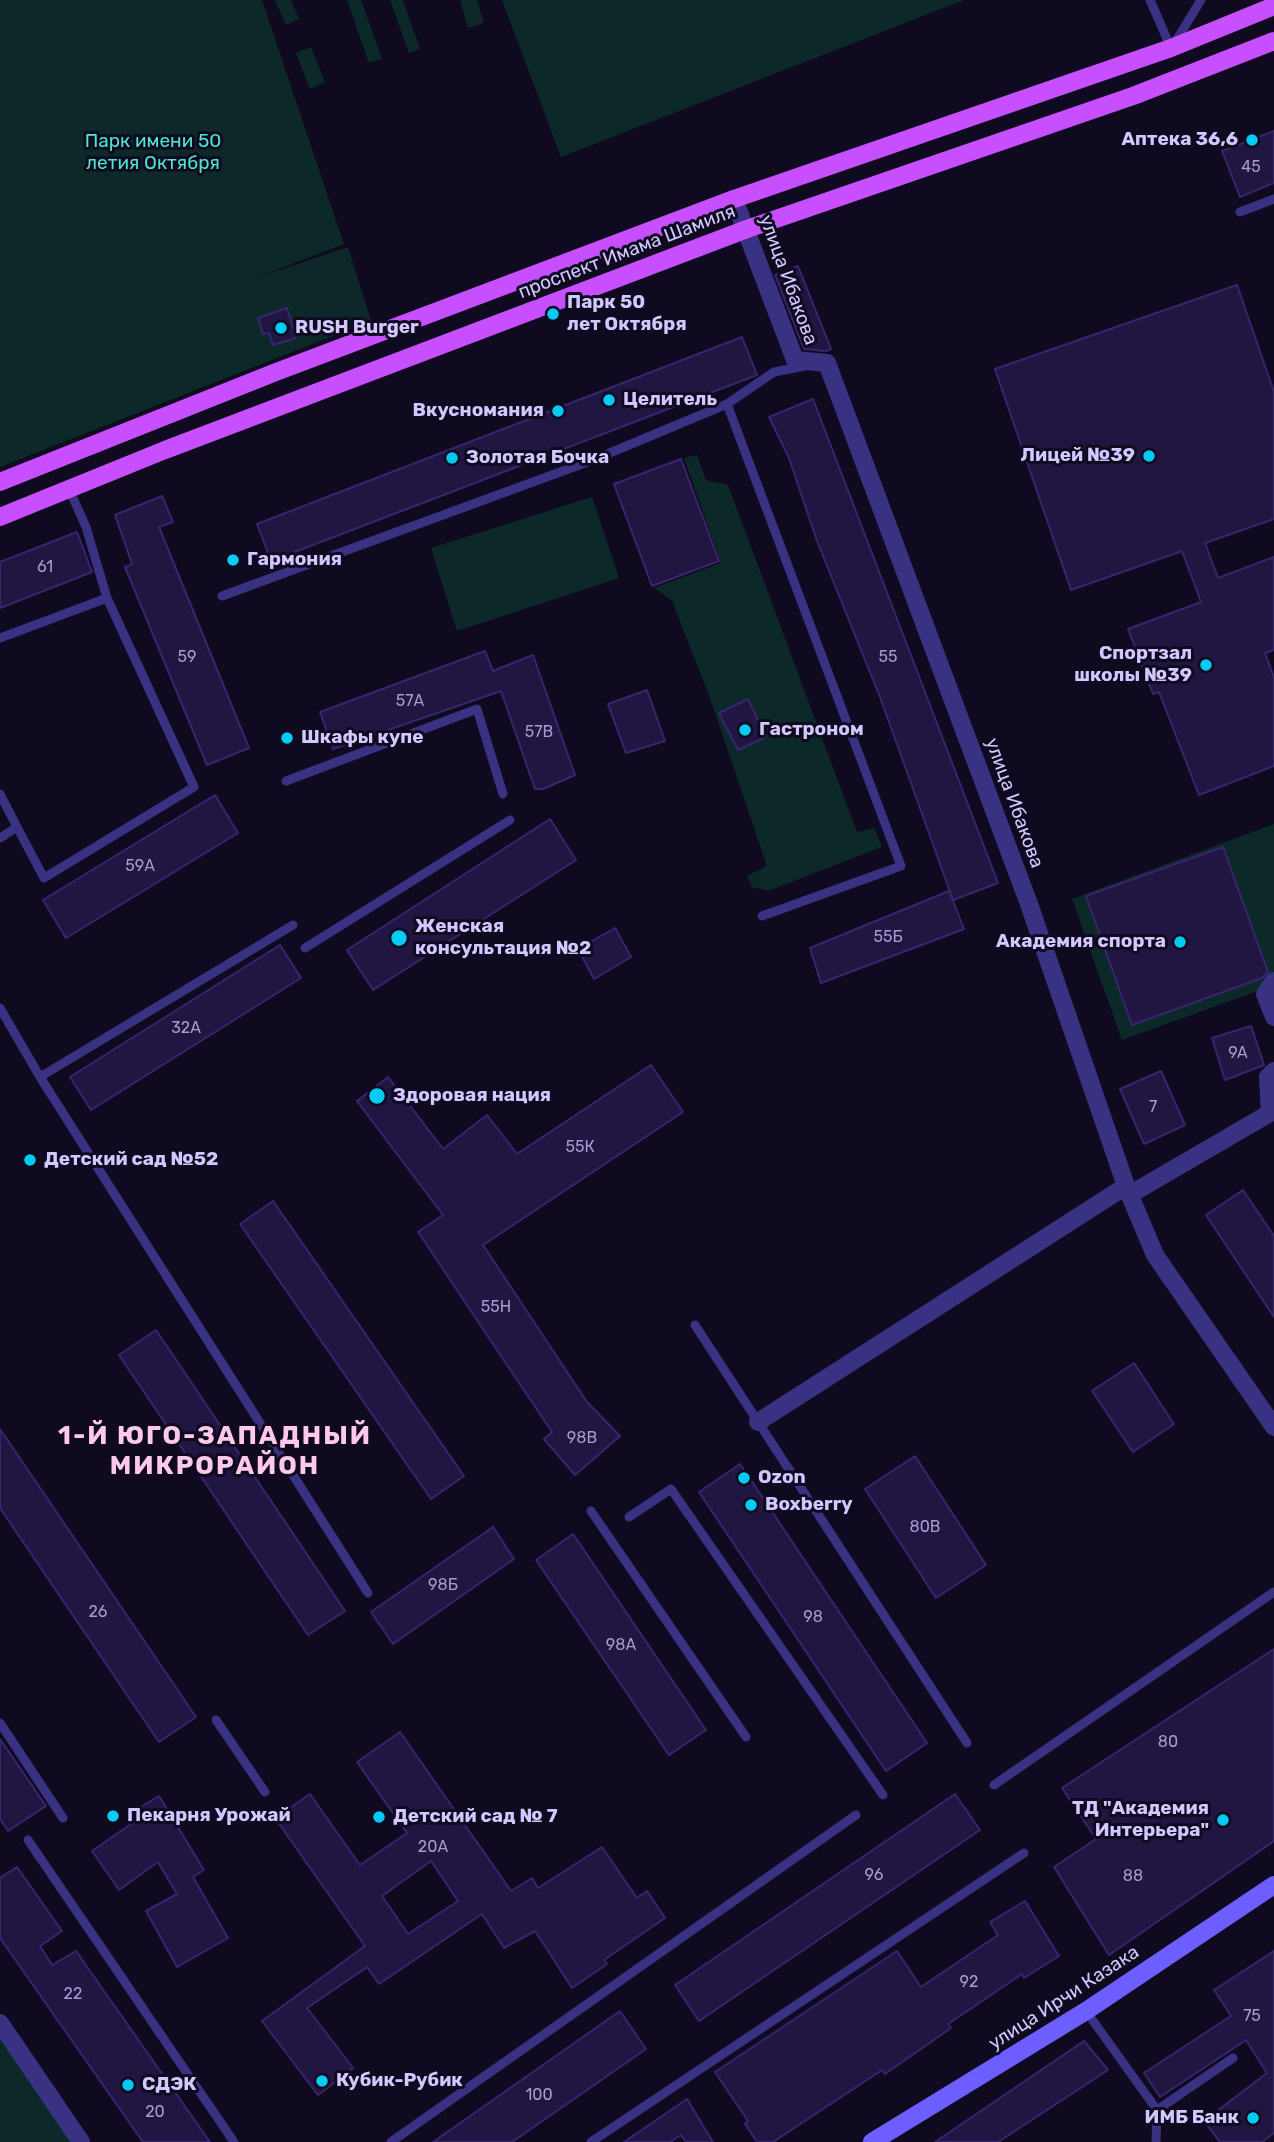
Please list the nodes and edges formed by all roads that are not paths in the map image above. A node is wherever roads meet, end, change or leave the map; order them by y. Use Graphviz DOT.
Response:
graph roads {
  1 [pos="1150,0"];
  2 [pos="1201,0"];
  3 [pos="1274,6"];
  4 [pos="1274,40"];
  5 [pos="1171,48"];
  6 [pos="1184,76"];
  7 [pos="1274,199"];
  8 [pos="734,200"];
  9 [pos="1240,212"];
  10 [pos="747,229"];
  11 [pos="827,363"];
  12 [pos="727,404"];
  13 [pos="0,482"];
  14 [pos="69,489"];
  15 [pos="0,517"];
  16 [pos="222,596"];
  17 [pos="107,598"];
  18 [pos="0,638"];
  19 [pos="286,781"];
  20 [pos="0,794"];
  21 [pos="503,794"];
  22 [pos="510,820"];
  23 [pos="17,827"];
  24 [pos="0,838"];
  25 [pos="762,916"];
  26 [pos="293,925"];
  27 [pos="305,948"];
  28 [pos="1274,981"];
  29 [pos="0,1008"];
  30 [pos="1274,1017"];
  31 [pos="1274,1072"];
  32 [pos="40,1077"];
  33 [pos="1272,1117"];
  34 [pos="1128,1190"];
  35 [pos="695,1325"];
  36 [pos="758,1422"];
  37 [pos="1274,1427"];
  38 [pos="591,1511"];
  39 [pos="629,1517"];
  40 [pos="1274,1592"];
  41 [pos="368,1593"];
  42 [pos="216,1720"];
  43 [pos="0,1723"];
  44 [pos="746,1737"];
  45 [pos="967,1743"];
  46 [pos="994,1784"];
  47 [pos="265,1792"];
  48 [pos="883,1796"];
  49 [pos="856,1815"];
  50 [pos="62,1818"];
  51 [pos="28,1840"];
  52 [pos="1024,1853"];
  53 [pos="1274,1885"];
  54 [pos="1086,2011"];
  55 [pos="0,2023"];
  56 [pos="1233,2058"];
  57 [pos="1157,2110"];
  58 [pos="81,2142"];
  59 [pos="234,2142"];
  60 [pos="391,2142"];
  61 [pos="591,2142"];
  62 [pos="872,2142"];
  63 [pos="1156,2142"];
  1 -- 5 [label="lane"];
  2 -- 5 [label="lane"];
  3 -- 5 [label="main road, проспект Имама Шамиля"];
  4 -- 6 [label="main road, проспект Имама Шамиля"];
  5 -- 6 [label="main road"];
  5 -- 8 [label="main road, проспект Имама Шамиля"];
  6 -- 10 [label="main road, проспект Имама Шамиля"];
  7 -- 9 [label="lane"];
  8 -- 10 [label="street, улица Ибакова"];
  8 -- 13 [label="main road, проспект Имама Шамиля"];
  10 -- 11 [label="street, улица Ибакова"];
  10 -- 14 [label="main road, проспект Имама Шамиля"];
  11 -- 12 [label="lane"];
  11 -- 34 [label="street, улица Ибакова"];
  12 -- 16 [label="lane"];
  12 -- 25 [label="lane"];
  14 -- 15 [label="main road, проспект Имама Шамиля"];
  14 -- 17 [label="lane"];
  17 -- 18 [label="lane"];
  17 -- 23 [label="lane"];
  19 -- 21 [label="lane"];
  20 -- 23 [label="lane"];
  22 -- 27 [label="lane"];
  23 -- 24 [label="lane"];
  26 -- 32 [label="lane"];
  28 -- 30 [label="street"];
  29 -- 32 [label="lane"];
  31 -- 33 [label="street"];
  32 -- 41 [label="lane"];
  33 -- 34 [label="street"];
  34 -- 36 [label="street"];
  34 -- 37 [label="street, улица Ибакова"];
  35 -- 36 [label="lane"];
  36 -- 45 [label="lane"];
  38 -- 44 [label="lane"];
  39 -- 48 [label="lane"];
  40 -- 46 [label="lane"];
  42 -- 47 [label="lane"];
  43 -- 50 [label="lane"];
  49 -- 60 [label="lane"];
  51 -- 59 [label="lane"];
  52 -- 61 [label="lane"];
  53 -- 54 [label="main road, улица Ирчи Казака"];
  54 -- 57 [label="lane"];
  54 -- 62 [label="main road, улица Ирчи Казака"];
  55 -- 58 [label="street"];
  56 -- 57 [label="lane"];
  57 -- 63 [label="lane"];
}
